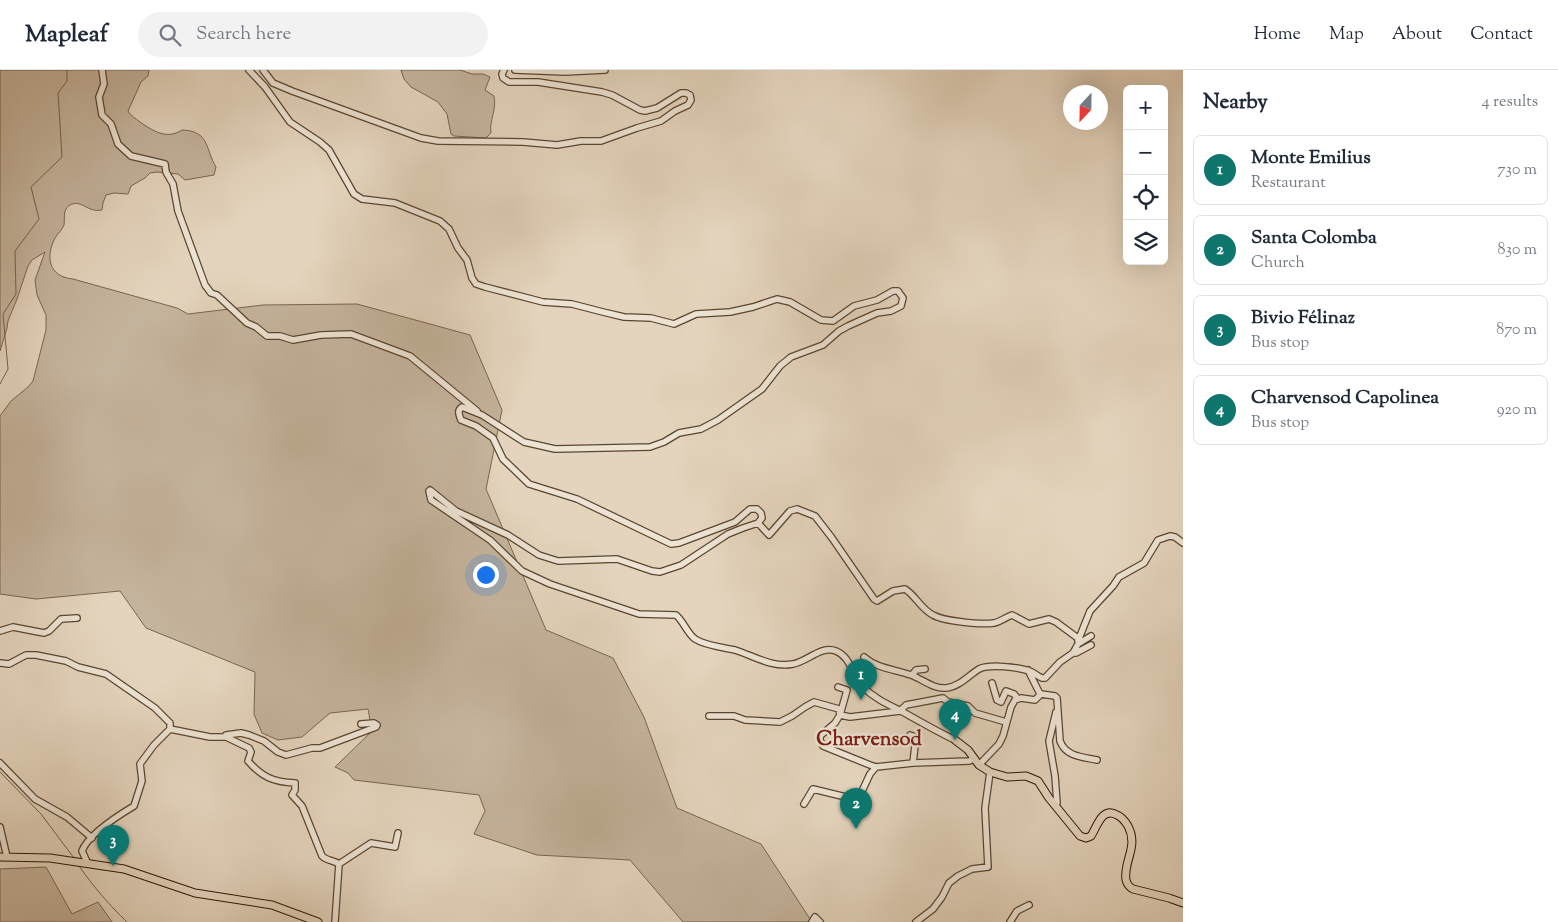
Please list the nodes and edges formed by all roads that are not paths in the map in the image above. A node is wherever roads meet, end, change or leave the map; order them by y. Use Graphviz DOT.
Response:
graph roads {
  1 [pos="102,70"];
  2 [pos="248,70"];
  3 [pos="263,70"];
  4 [pos="504,70"];
  5 [pos="515,70"];
  6 [pos="605,70"];
  7 [pos="502,427"];
  8 [pos="758,523"];
  9 [pos="1183,543"];
  10 [pos="77,618"];
  11 [pos="0,631"];
  12 [pos="1091,636"];
  13 [pos="1079,639"];
  14 [pos="1091,645"];
  15 [pos="1073,652"];
  16 [pos="864,657"];
  17 [pos="0,663"];
  18 [pos="925,670"];
  19 [pos="1028,670"];
  20 [pos="912,675"];
  21 [pos="992,683"];
  22 [pos="838,687"];
  23 [pos="1041,694"];
  24 [pos="1018,699"];
  25 [pos="1059,709"];
  26 [pos="900,711"];
  27 [pos="840,715"];
  28 [pos="709,716"];
  29 [pos="1006,722"];
  30 [pos="361,724"];
  31 [pos="170,729"];
  32 [pos="910,735"];
  33 [pos="226,737"];
  34 [pos="954,740"];
  35 [pos="974,758"];
  36 [pos="1097,760"];
  37 [pos="0,763"];
  38 [pos="913,763"];
  39 [pos="979,765"];
  40 [pos="876,767"];
  41 [pos="990,772"];
  42 [pos="804,804"];
  43 [pos="1055,805"];
  44 [pos="0,827"];
  45 [pos="398,833"];
  46 [pos="92,838"];
  47 [pos="4,857"];
  48 [pos="86,862"];
  49 [pos="339,864"];
  50 [pos="1183,904"];
  51 [pos="1029,905"];
  52 [pos="318,922"];
  53 [pos="335,922"];
  54 [pos="812,922"];
  55 [pos="820,922"];
  56 [pos="916,922"];
  57 [pos="1010,922"];
  1 -- 7 [label="street"];
  2 -- 7 [label="street"];
  3 -- 4 [label="street"];
  5 -- 6 [label="street"];
  7 -- 8 [label="street"];
  8 -- 13 [label="street"];
  8 -- 26 [label="street"];
  9 -- 13 [label="street"];
  10 -- 11 [label="street"];
  12 -- 15 [label="street"];
  13 -- 15 [label="street"];
  14 -- 15 [label="street"];
  15 -- 19 [label="street"];
  16 -- 20 [label="street"];
  17 -- 31 [label="street"];
  18 -- 20 [label="street"];
  19 -- 20 [label="street"];
  19 -- 23 [label="street"];
  21 -- 24 [label="street"];
  22 -- 27 [label="street"];
  23 -- 24 [label="street"];
  23 -- 25 [label="street"];
  24 -- 29 [label="street"];
  25 -- 36 [label="street"];
  25 -- 43 [label="street"];
  26 -- 27 [label="street"];
  26 -- 29 [label="street"];
  26 -- 34 [label="street"];
  27 -- 28 [label="street"];
  27 -- 40 [label="street"];
  29 -- 39 [label="street"];
  30 -- 33 [label="street"];
  31 -- 33 [label="street"];
  31 -- 46 [label="street"];
  32 -- 38 [label="street"];
  33 -- 49 [label="street"];
  34 -- 35 [label="main road"];
  35 -- 38 [label="street"];
  35 -- 39 [label="main road"];
  37 -- 46 [label="street"];
  38 -- 40 [label="street"];
  39 -- 41 [label="main road"];
  40 -- 42 [label="street"];
  41 -- 43 [label="main road"];
  41 -- 56 [label="street"];
  43 -- 50 [label="main road"];
  44 -- 47 [label="street"];
  45 -- 49 [label="street"];
  46 -- 48 [label="street"];
  47 -- 48 [label="main road"];
  48 -- 52 [label="main road"];
  49 -- 53 [label="street"];
  51 -- 57 [label="street"];
  54 -- 55 [label="street"];
}
